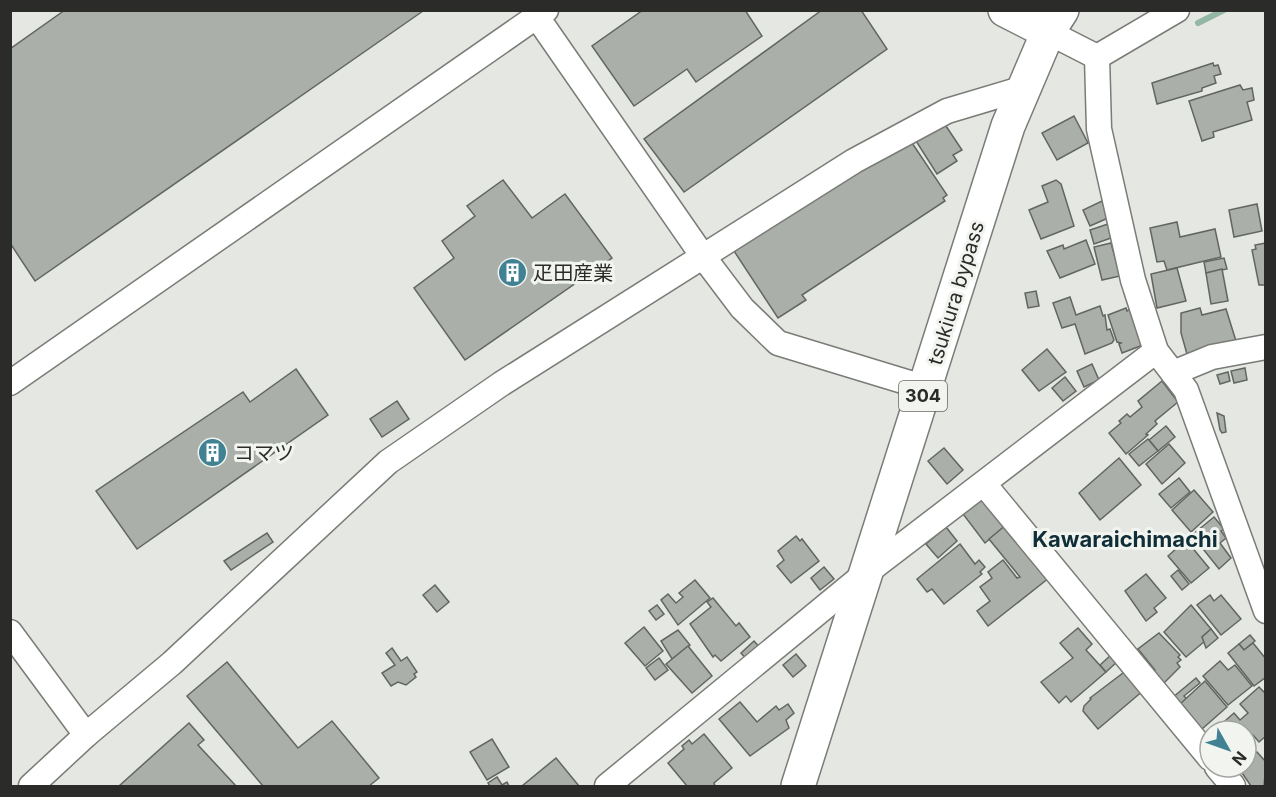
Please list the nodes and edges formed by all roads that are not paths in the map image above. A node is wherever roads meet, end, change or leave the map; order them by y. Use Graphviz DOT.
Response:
graph roads {
  1 [pos="1005,10"];
  2 [pos="1177,10"];
  3 [pos="541,14"];
  4 [pos="1055,21"];
  5 [pos="1097,57"];
  6 [pos="1024,88"];
  7 [pos="702,255"];
  8 [pos="1266,347"];
  9 [pos="1156,351"];
  10 [pos="1173,373"];
  11 [pos="10,383"];
  12 [pos="926,388"];
  13 [pos="984,484"];
  14 [pos="866,573"];
  15 [pos="1266,611"];
  16 [pos="10,632"];
  17 [pos="86,735"];
  18 [pos="1198,743"];
  19 [pos="31,786"];
  20 [pos="607,786"];
  21 [pos="798,786"];
  1 -- 4 [label="main road"];
  2 -- 5 [label="street"];
  3 -- 7 [label="street"];
  3 -- 11 [label="street"];
  4 -- 5 [label="street"];
  4 -- 6 [label="main road, tsukiura bypass / 304"];
  5 -- 9 [label="street"];
  6 -- 7 [label="street"];
  6 -- 12 [label="main road, tsukiura bypass / 304"];
  7 -- 12 [label="street"];
  7 -- 17 [label="street"];
  8 -- 10 [label="street"];
  9 -- 10 [label="street"];
  9 -- 13 [label="street"];
  10 -- 15 [label="street"];
  12 -- 14 [label="main road, tsukiura bypass / 304"];
  13 -- 14 [label="street"];
  13 -- 18 [label="street"];
  14 -- 20 [label="street"];
  14 -- 21 [label="main road, tsukiura bypass / 304"];
  16 -- 17 [label="street"];
  17 -- 19 [label="street"];
}
